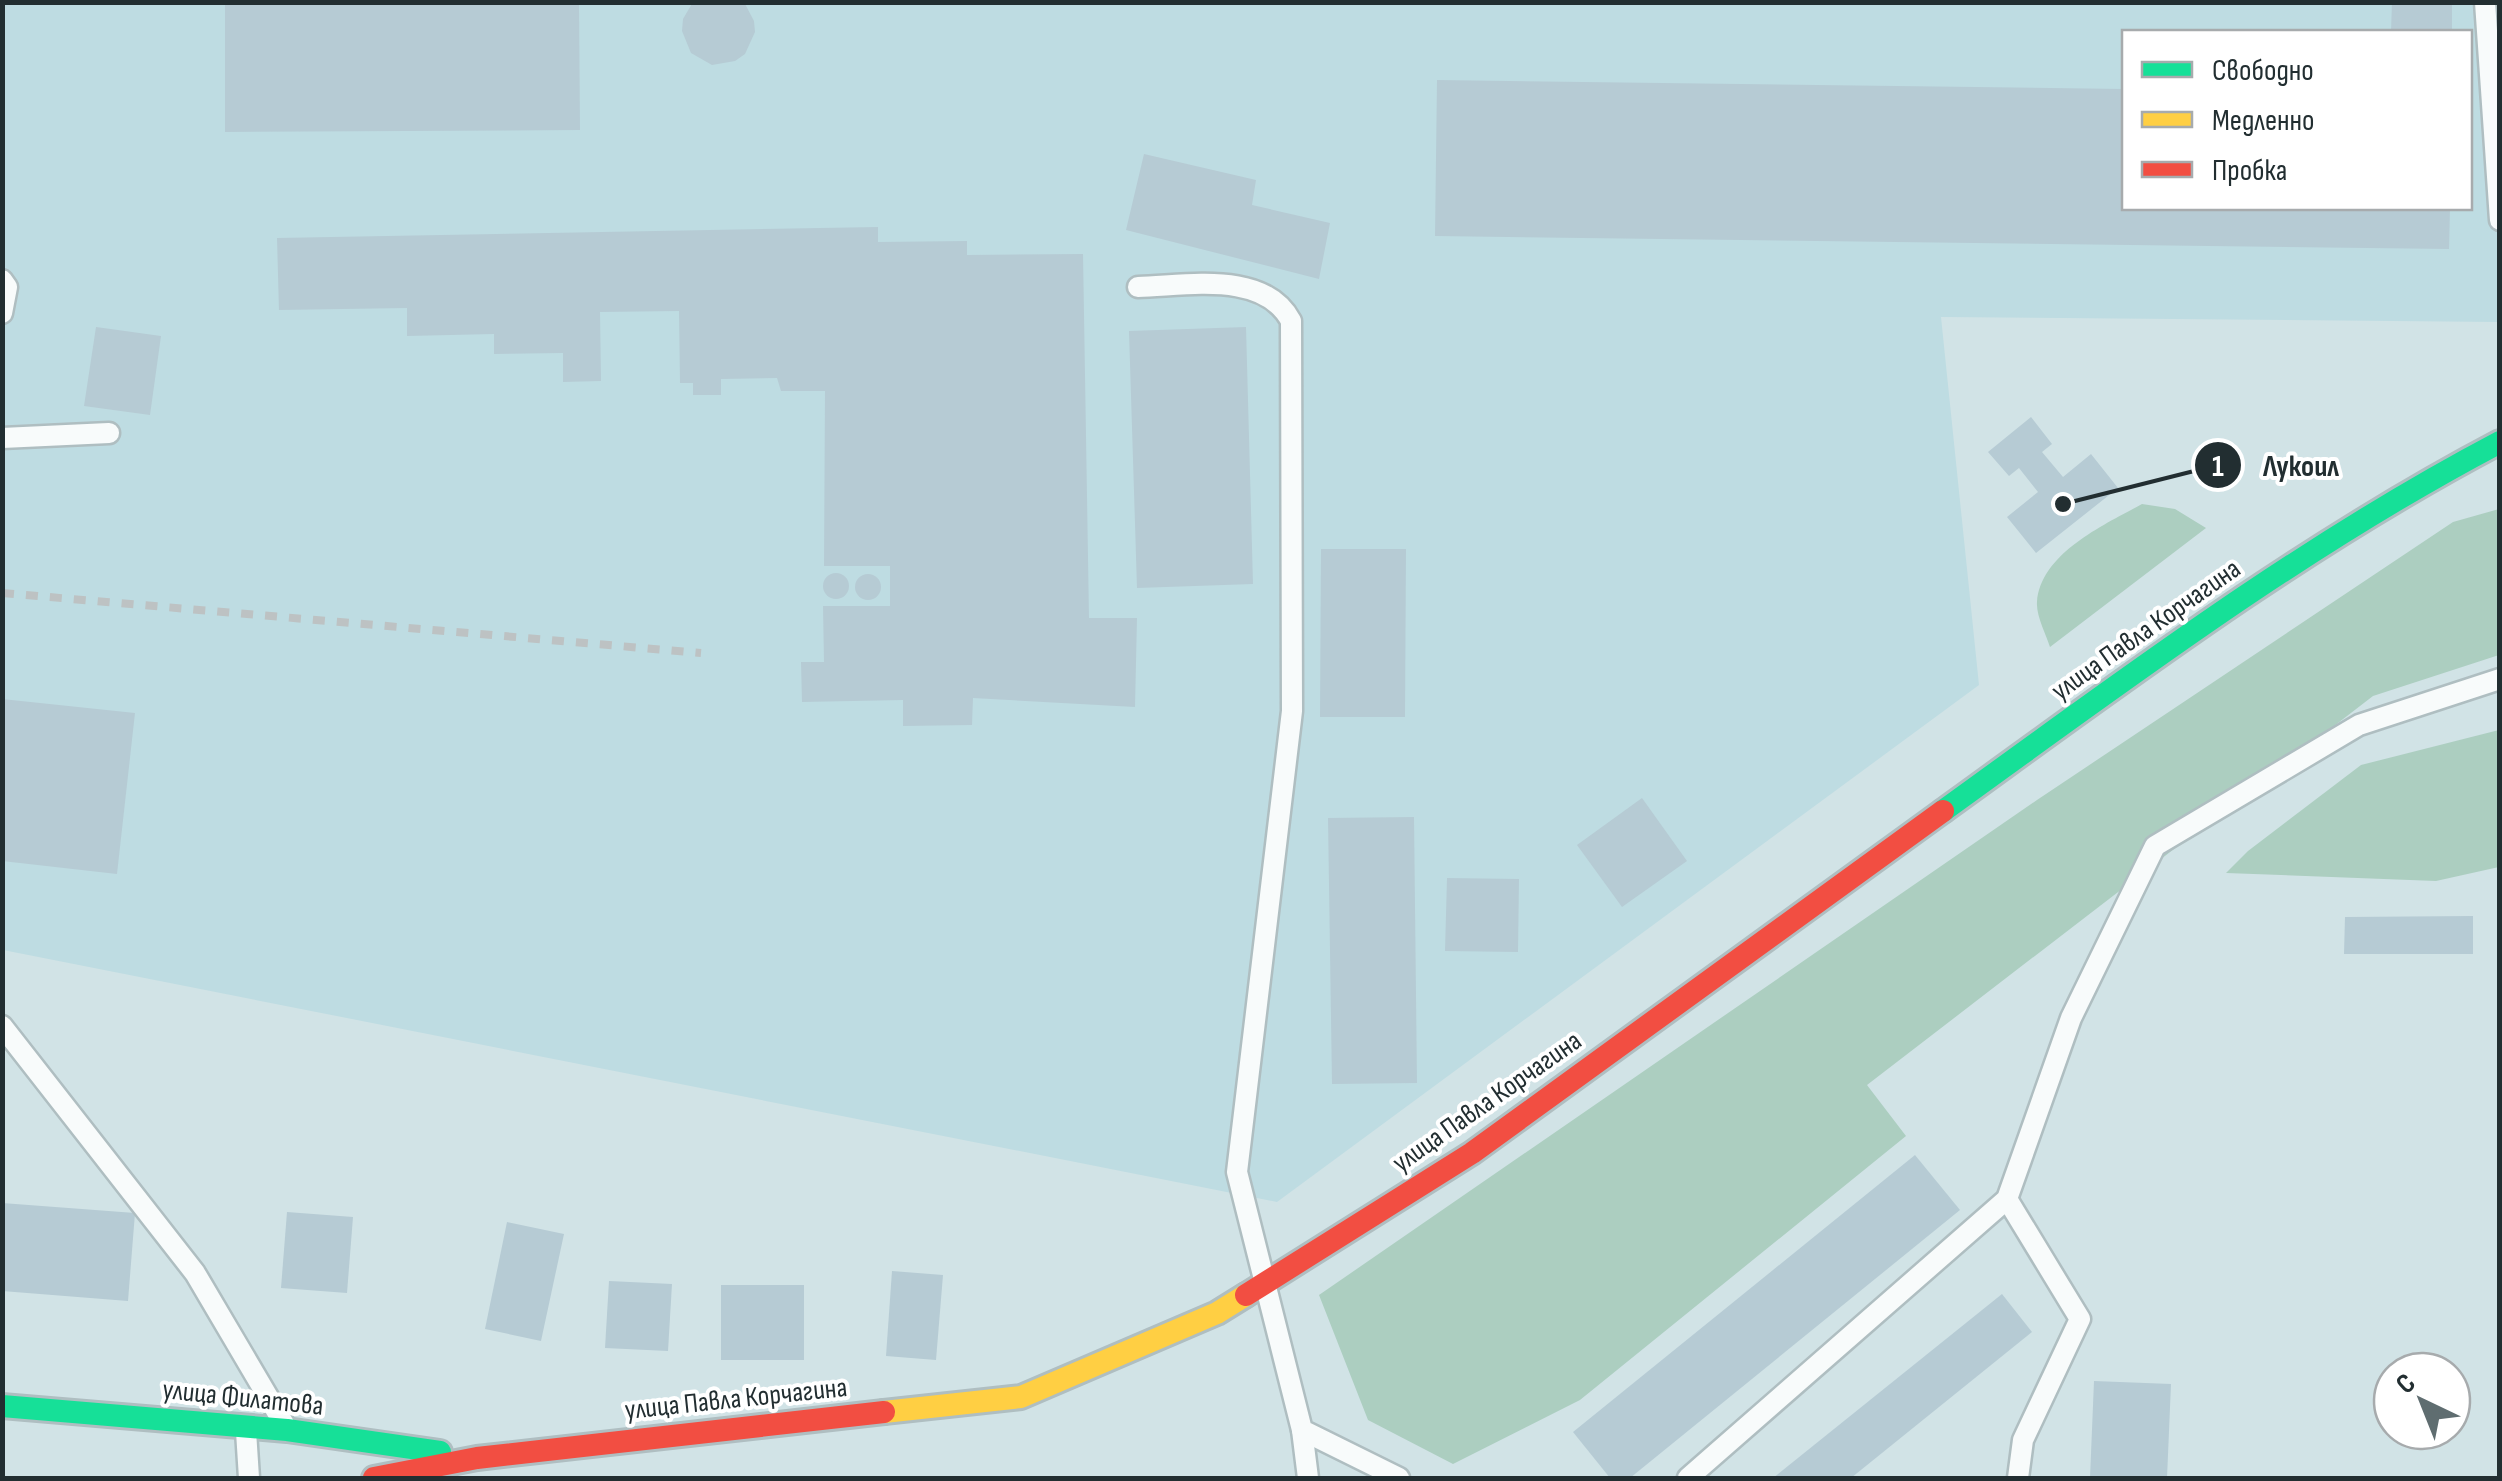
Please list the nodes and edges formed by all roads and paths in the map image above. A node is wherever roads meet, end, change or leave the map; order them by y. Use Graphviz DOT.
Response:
graph roads {
  1 [pos="2486,2"];
  2 [pos="2500,220"];
  3 [pos="2,280"];
  4 [pos="1138,287"];
  5 [pos="2,313"];
  6 [pos="110,433"];
  7 [pos="2,438"];
  8 [pos="2500,442"];
  9 [pos="2500,679"];
  10 [pos="2,1026"];
  11 [pos="2007,1199"];
  12 [pos="1266,1283"];
  13 [pos="2,1406"];
  14 [pos="246,1427"];
  15 [pos="287,1430"];
  16 [pos="1302,1430"];
  17 [pos="478,1458"];
  18 [pos="249,1478"];
  19 [pos="374,1478"];
  20 [pos="1308,1478"];
  21 [pos="1400,1478"];
  22 [pos="1688,1478"];
  23 [pos="2018,1478"];
  1 -- 2 [label="lane"];
  3 -- 5 [label="lane"];
  4 -- 12 [label="lane"];
  6 -- 7 [label="lane"];
  8 -- 12 [label="main road, улица Павла Корчагина"];
  9 -- 11 [label="lane"];
  10 -- 15 [label="lane"];
  11 -- 22 [label="lane"];
  11 -- 23 [label="lane"];
  12 -- 16 [label="lane"];
  12 -- 17 [label="main road, улица Павла Корчагина"];
  13 -- 14 [label="main road, улица Филатова"];
  14 -- 15 [label="main road, улица Филатова"];
  14 -- 18 [label="lane"];
  15 -- 17 [label="main road, улица Филатова"];
  16 -- 20 [label="lane"];
  16 -- 21 [label="lane"];
  17 -- 19 [label="main road, улица Павла Корчагина"];
}
